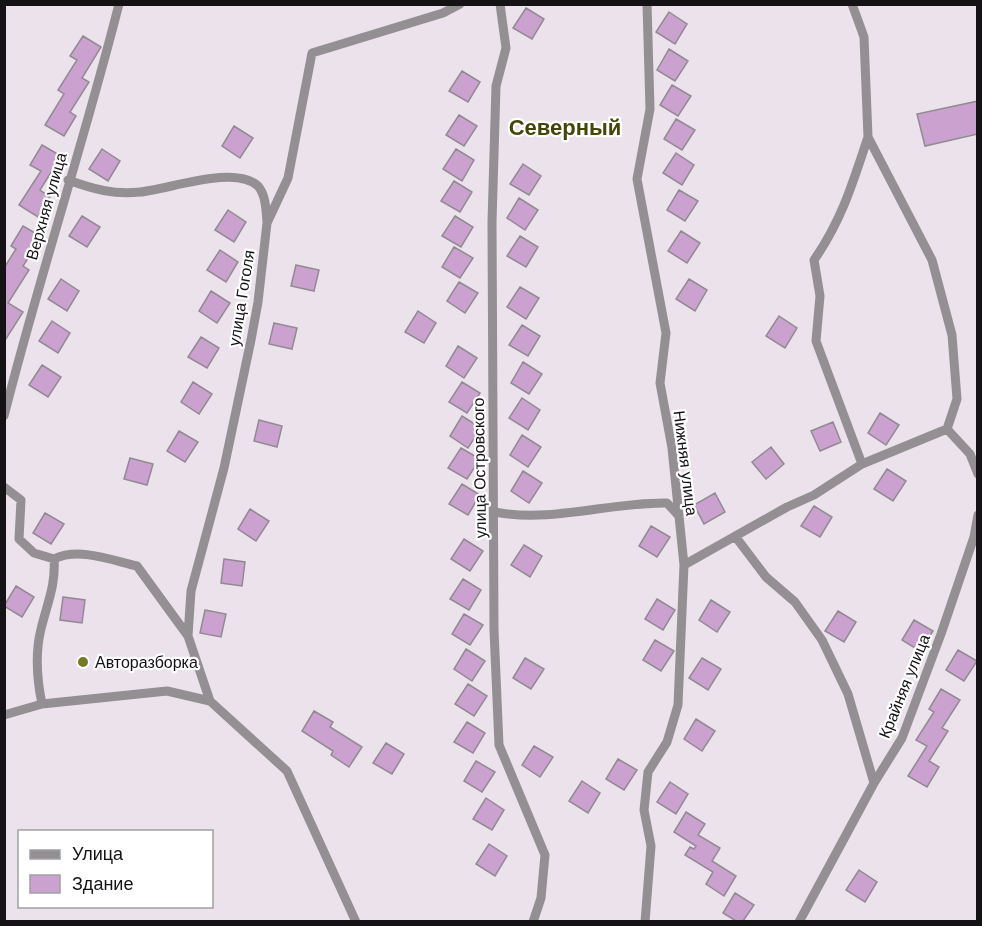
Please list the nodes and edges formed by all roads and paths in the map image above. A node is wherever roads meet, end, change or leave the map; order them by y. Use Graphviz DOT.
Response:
graph roads {
  1 [pos="119,4"];
  2 [pos="460,4"];
  3 [pos="500,4"];
  4 [pos="647,4"];
  5 [pos="852,4"];
  6 [pos="868,137"];
  7 [pos="68,180"];
  8 [pos="267,223"];
  9 [pos="4,416"];
  10 [pos="946,429"];
  11 [pos="862,464"];
  12 [pos="978,474"];
  13 [pos="4,488"];
  14 [pos="495,512"];
  15 [pos="978,515"];
  16 [pos="679,516"];
  17 [pos="735,536"];
  18 [pos="54,559"];
  19 [pos="684,565"];
  20 [pos="188,636"];
  21 [pos="210,701"];
  22 [pos="42,704"];
  23 [pos="4,715"];
  24 [pos="874,783"];
  25 [pos="356,921"];
  26 [pos="533,921"];
  27 [pos="645,921"];
  28 [pos="800,921"];
  1 -- 7 [label="street, Верхняя улица"];
  2 -- 8 [label="street, улица Гоголя"];
  3 -- 14 [label="street, улица Островского"];
  4 -- 16 [label="street, Нижняя улица"];
  5 -- 6 [label="street"];
  6 -- 10 [label="street"];
  6 -- 11 [label="street"];
  7 -- 8 [label="street"];
  7 -- 9 [label="street, Верхняя улица"];
  8 -- 20 [label="street, улица Гоголя"];
  10 -- 11 [label="street"];
  10 -- 12 [label="street"];
  11 -- 17 [label="street"];
  13 -- 18 [label="street"];
  14 -- 16 [label="street"];
  14 -- 26 [label="street, улица Островского"];
  15 -- 24 [label="street, Крайняя улица"];
  16 -- 19 [label="street, Нижняя улица"];
  17 -- 19 [label="street"];
  17 -- 24 [label="street"];
  18 -- 20 [label="street"];
  18 -- 22 [label="street"];
  19 -- 27 [label="street, Нижняя улица"];
  20 -- 21 [label="street, улица Гоголя"];
  21 -- 22 [label="street"];
  21 -- 25 [label="street"];
  22 -- 23 [label="street"];
  24 -- 28 [label="street, Крайняя улица"];
}
